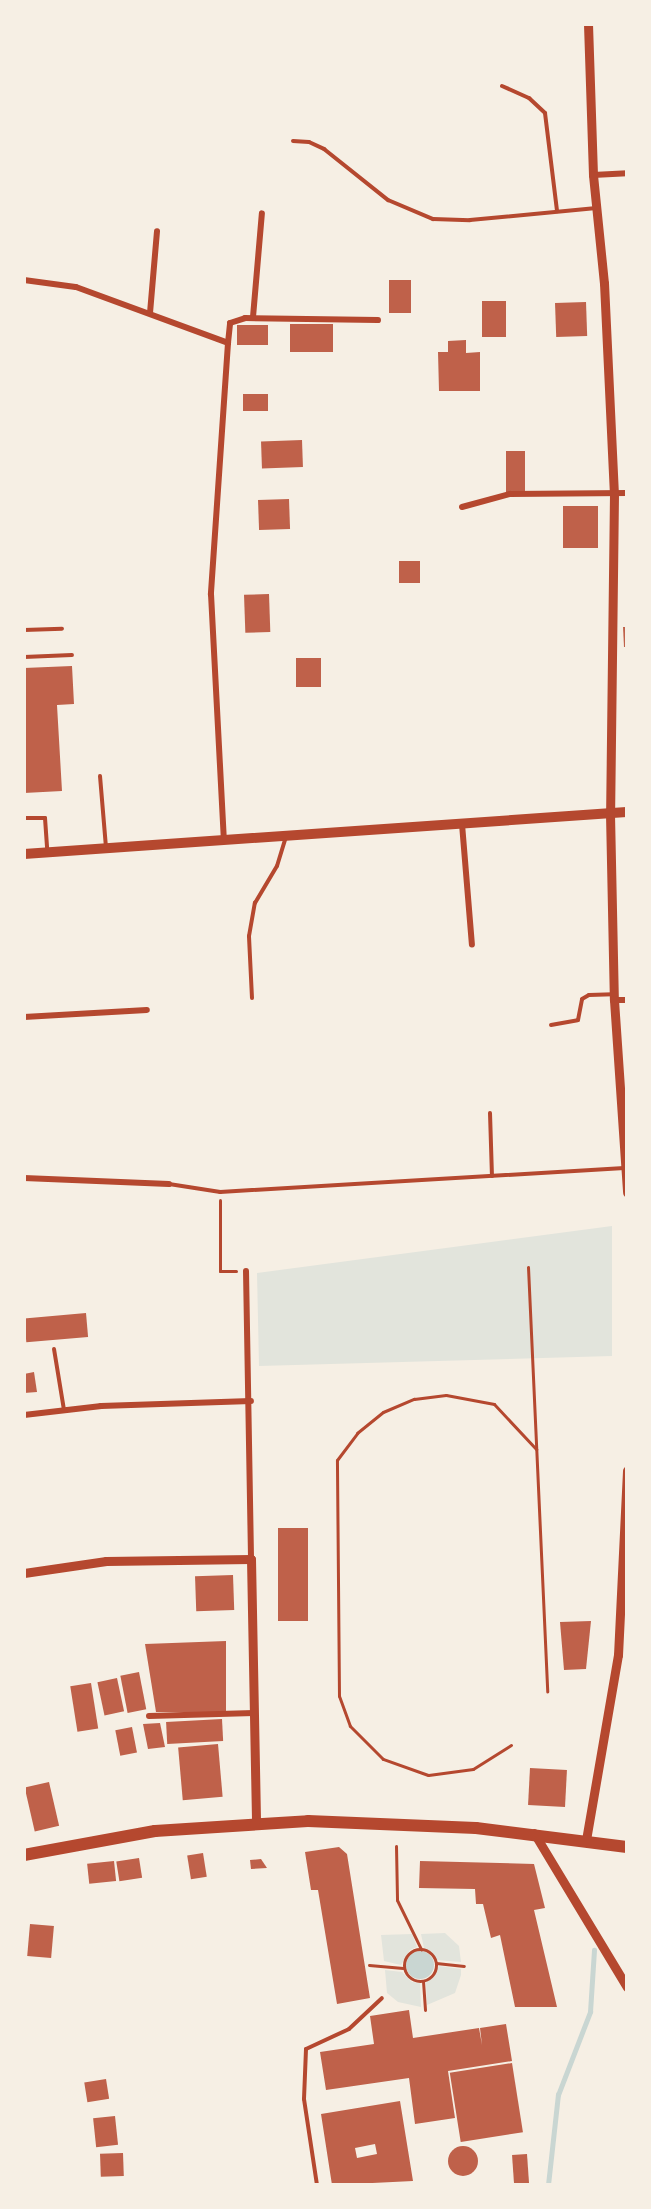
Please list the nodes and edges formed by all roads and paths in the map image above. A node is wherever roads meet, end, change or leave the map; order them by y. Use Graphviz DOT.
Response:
graph roads {
  1 [pos="588,24"];
  2 [pos="502,86"];
  3 [pos="293,141"];
  4 [pos="627,173"];
  5 [pos="593,175"];
  6 [pos="596,208"];
  7 [pos="557,211"];
  8 [pos="262,213"];
  9 [pos="157,231"];
  10 [pos="24,280"];
  11 [pos="150,313"];
  12 [pos="253,317"];
  13 [pos="378,320"];
  14 [pos="228,343"];
  15 [pos="614,494"];
  16 [pos="627,494"];
  17 [pos="462,507"];
  18 [pos="62,629"];
  19 [pos="24,630"];
  20 [pos="72,655"];
  21 [pos="24,657"];
  22 [pos="100,776"];
  23 [pos="627,812"];
  24 [pos="610,813"];
  25 [pos="24,818"];
  26 [pos="462,824"];
  27 [pos="286,836"];
  28 [pos="224,840"];
  29 [pos="106,848"];
  30 [pos="47,852"];
  31 [pos="24,854"];
  32 [pos="472,945"];
  33 [pos="614,997"];
  34 [pos="252,998"];
  35 [pos="627,1000"];
  36 [pos="147,1010"];
  37 [pos="24,1017"];
  38 [pos="551,1025"];
  39 [pos="490,1113"];
  40 [pos="625,1167"];
  41 [pos="492,1176"];
  42 [pos="24,1178"];
  43 [pos="169,1184"];
  44 [pos="220,1192"];
  45 [pos="627,1193"];
  46 [pos="528,1267"];
  47 [pos="246,1272"];
  48 [pos="54,1349"];
  49 [pos="250,1401"];
  50 [pos="64,1410"];
  51 [pos="24,1414"];
  52 [pos="536,1449"];
  53 [pos="627,1470"];
  54 [pos="251,1559"];
  55 [pos="24,1573"];
  56 [pos="547,1692"];
  57 [pos="254,1713"];
  58 [pos="149,1716"];
  59 [pos="511,1745"];
  60 [pos="256,1823"];
  61 [pos="534,1833"];
  62 [pos="586,1840"];
  63 [pos="396,1846"];
  64 [pos="627,1846"];
  65 [pos="24,1855"];
  66 [pos="422,1949"];
  67 [pos="436,1963"];
  68 [pos="369,1965"];
  69 [pos="464,1966"];
  70 [pos="404,1969"];
  71 [pos="423,1981"];
  72 [pos="627,1987"];
  73 [pos="382,1998"];
  74 [pos="425,2010"];
  75 [pos="317,2185"];
  1 -- 5 [label="street"];
  2 -- 7 [label="lane"];
  3 -- 7 [label="lane"];
  4 -- 5 [label="street"];
  5 -- 6 [label="street"];
  6 -- 7 [label="lane"];
  6 -- 15 [label="street"];
  8 -- 12 [label="street"];
  9 -- 11 [label="street"];
  10 -- 11 [label="street"];
  11 -- 14 [label="street"];
  12 -- 13 [label="street"];
  12 -- 14 [label="street"];
  14 -- 28 [label="street"];
  15 -- 16 [label="street"];
  15 -- 17 [label="street"];
  15 -- 24 [label="street"];
  18 -- 19 [label="lane"];
  20 -- 21 [label="lane"];
  22 -- 29 [label="lane"];
  23 -- 24 [label="main road"];
  24 -- 26 [label="main road"];
  24 -- 33 [label="street"];
  25 -- 30 [label="lane"];
  26 -- 27 [label="main road"];
  26 -- 32 [label="street"];
  27 -- 28 [label="main road"];
  27 -- 34 [label="lane"];
  28 -- 29 [label="main road"];
  29 -- 30 [label="main road"];
  30 -- 31 [label="main road"];
  33 -- 35 [label="street"];
  33 -- 38 [label="lane"];
  33 -- 40 [label="street"];
  36 -- 37 [label="street"];
  39 -- 41 [label="lane"];
  40 -- 41 [label="lane"];
  40 -- 45 [label="street"];
  41 -- 44 [label="lane"];
  42 -- 43 [label="street"];
  43 -- 44 [label="lane"];
  44 -- 47 [label="path"];
  46 -- 52 [label="path"];
  47 -- 49 [label="street"];
  48 -- 50 [label="lane"];
  49 -- 50 [label="street"];
  49 -- 54 [label="street"];
  50 -- 51 [label="street"];
  52 -- 56 [label="path"];
  52 -- 59 [label="path"];
  53 -- 62 [label="street"];
  54 -- 55 [label="street"];
  54 -- 57 [label="street"];
  57 -- 58 [label="street"];
  57 -- 60 [label="street"];
  60 -- 61 [label="highway"];
  60 -- 65 [label="highway"];
  61 -- 62 [label="highway"];
  61 -- 72 [label="street"];
  62 -- 64 [label="highway"];
  63 -- 66 [label="path"];
  66 -- 67 [label="path"];
  66 -- 70 [label="path"];
  67 -- 69 [label="path"];
  67 -- 71 [label="path"];
  68 -- 70 [label="path"];
  70 -- 71 [label="path"];
  71 -- 74 [label="path"];
  73 -- 75 [label="lane"];
}
